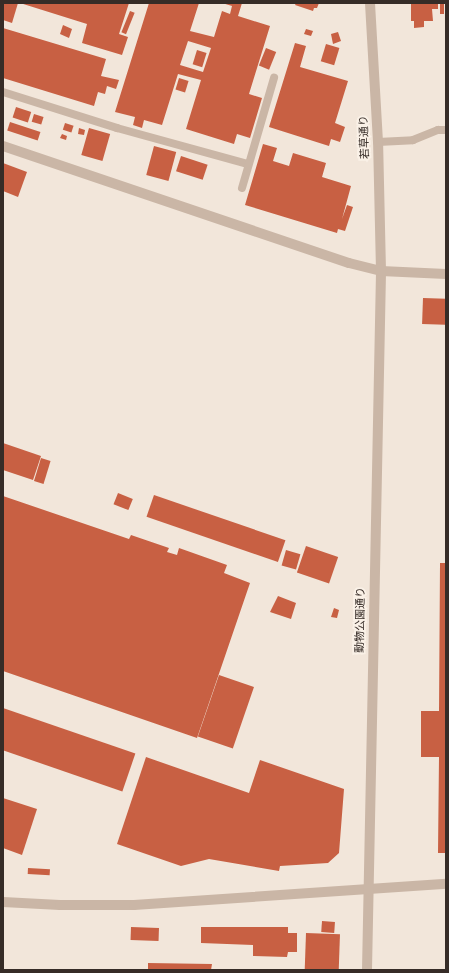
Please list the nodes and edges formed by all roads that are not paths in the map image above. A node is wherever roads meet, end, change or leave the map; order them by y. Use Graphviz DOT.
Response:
graph roads {
  1 [pos="370,3"];
  2 [pos="274,78"];
  3 [pos="3,92"];
  4 [pos="446,130"];
  5 [pos="378,142"];
  6 [pos="3,146"];
  7 [pos="248,164"];
  8 [pos="242,188"];
  9 [pos="381,271"];
  10 [pos="446,274"];
  11 [pos="446,884"];
  12 [pos="368,890"];
  13 [pos="3,902"];
  14 [pos="367,970"];
  1 -- 5 [label="street, 若草通り"];
  2 -- 7 [label="lane"];
  3 -- 7 [label="lane"];
  4 -- 5 [label="lane"];
  5 -- 9 [label="street, 若草通り"];
  6 -- 9 [label="street"];
  7 -- 8 [label="lane"];
  9 -- 10 [label="street"];
  9 -- 12 [label="street, 動物公園通り"];
  11 -- 12 [label="street"];
  12 -- 13 [label="street"];
  12 -- 14 [label="street, 動物公園通り"];
}
